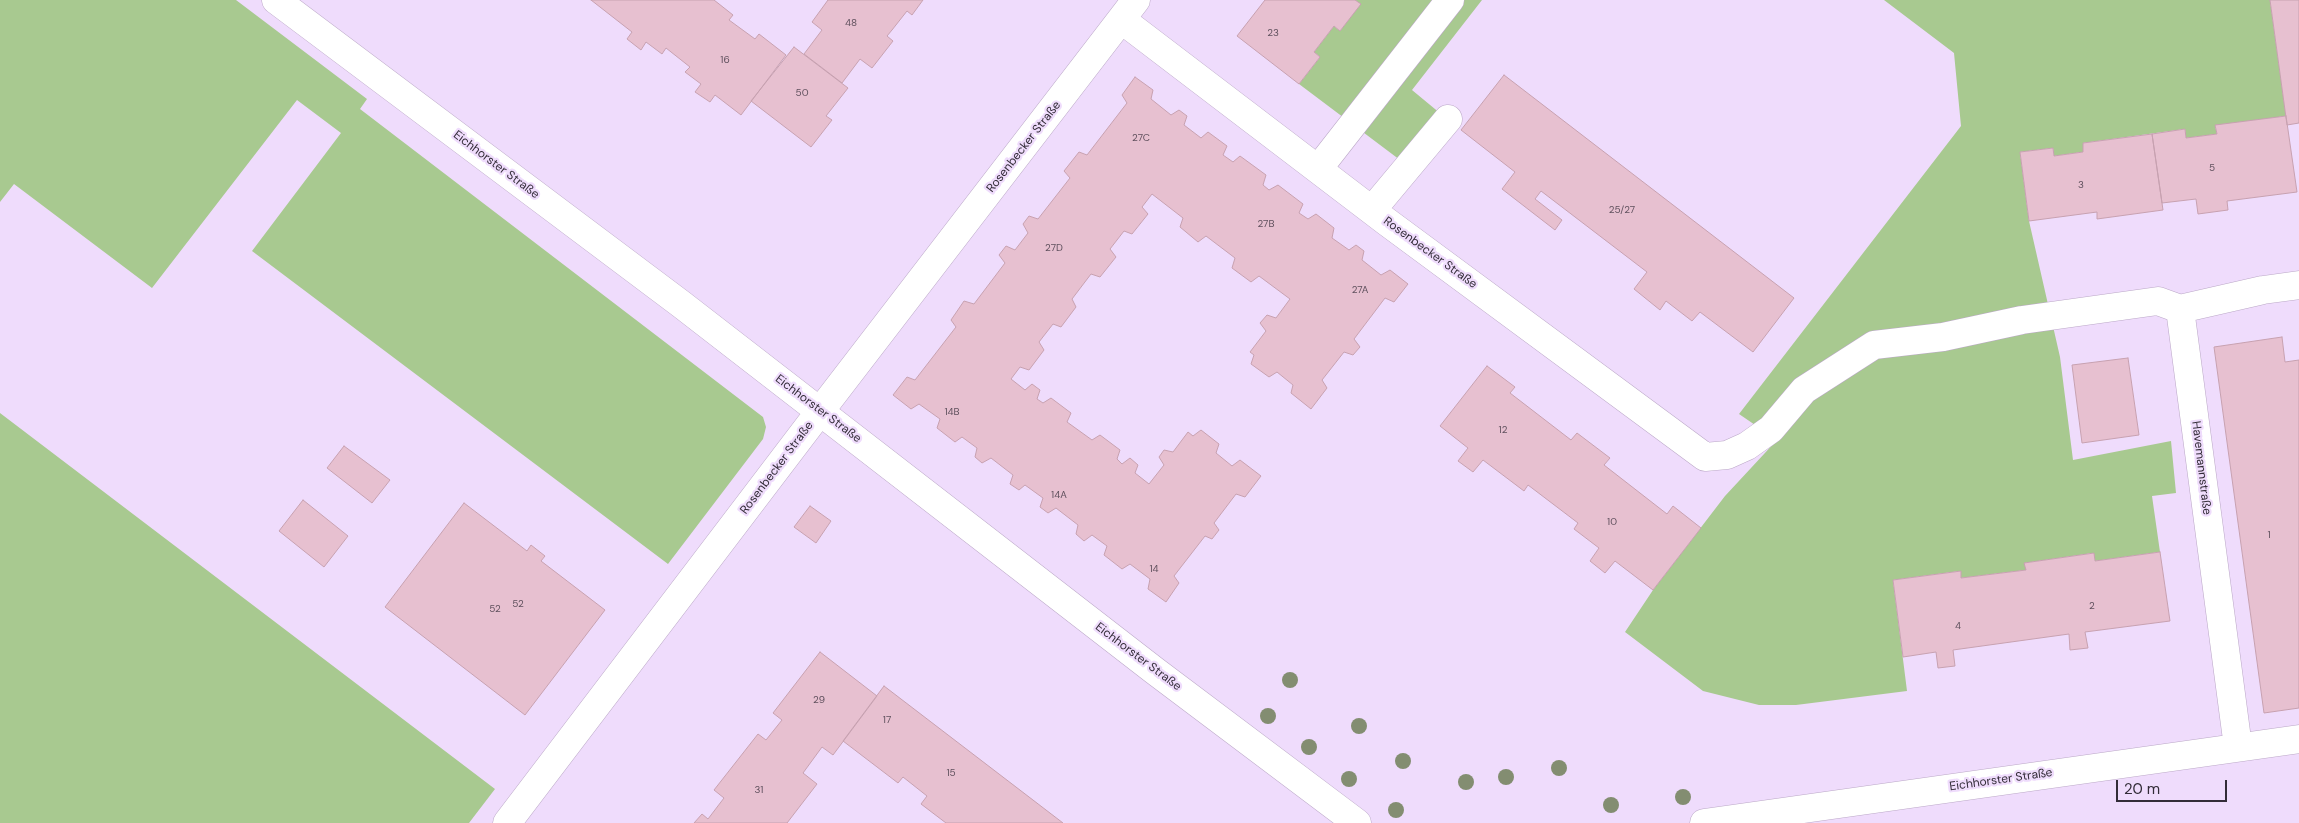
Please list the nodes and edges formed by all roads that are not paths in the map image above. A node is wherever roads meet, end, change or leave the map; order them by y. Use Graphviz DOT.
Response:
graph roads {
  1 [pos="276,0"];
  2 [pos="1450,0"];
  3 [pos="1129,10"];
  4 [pos="1448,119"];
  5 [pos="1318,169"];
  6 [pos="1372,210"];
  7 [pos="2299,285"];
  8 [pos="2180,309"];
  9 [pos="820,410"];
  10 [pos="2299,739"];
  11 [pos="2238,747"];
  12 [pos="507,823"];
  13 [pos="1358,823"];
  14 [pos="1704,823"];
  1 -- 9 [label="street, Eichhorster Straße"];
  2 -- 5 [label="street"];
  3 -- 5 [label="street, Rosenbecker Straße"];
  3 -- 9 [label="street, Rosenbecker Straße"];
  4 -- 6 [label="street"];
  5 -- 6 [label="street, Rosenbecker Straße"];
  6 -- 8 [label="street, Rosenbecker Straße"];
  7 -- 8 [label="street"];
  8 -- 11 [label="street, Havemannstraße"];
  9 -- 12 [label="street, Rosenbecker Straße"];
  9 -- 13 [label="street, Eichhorster Straße"];
  10 -- 11 [label="street, Eichhorster Straße"];
  11 -- 14 [label="street, Eichhorster Straße"];
}
